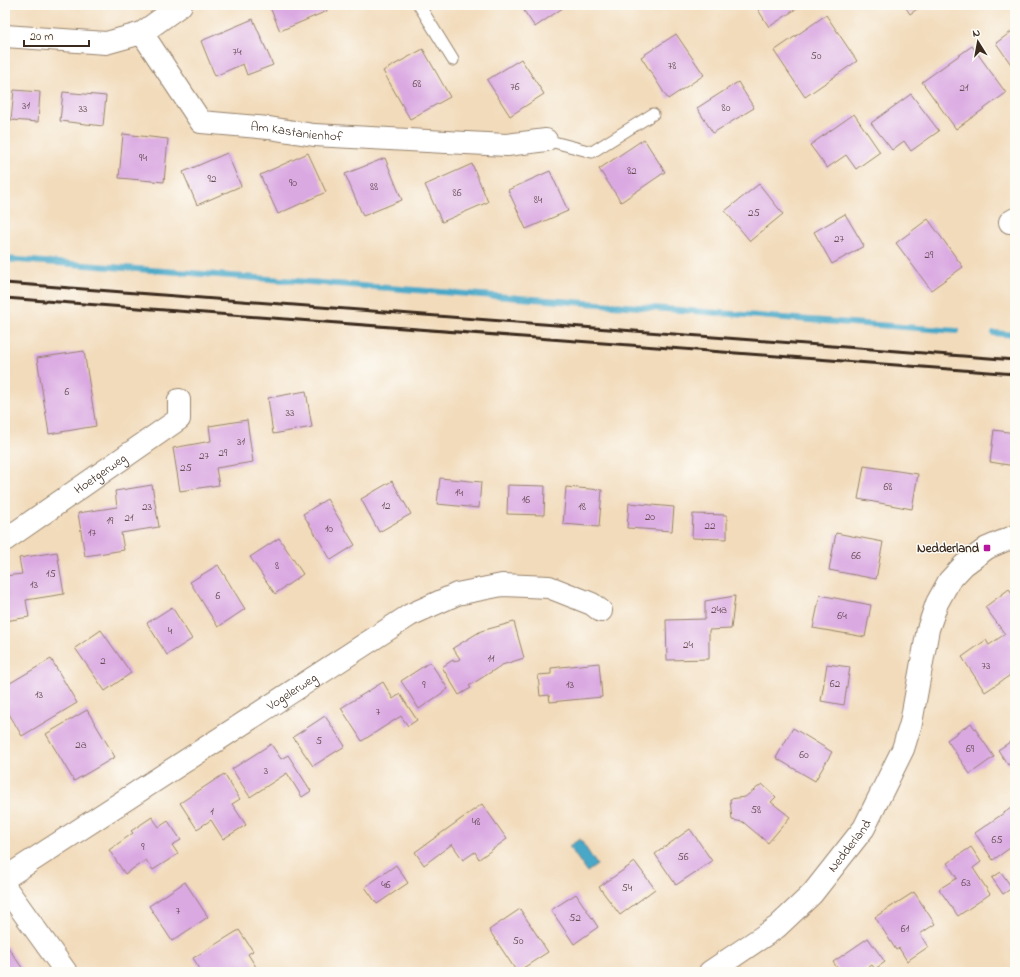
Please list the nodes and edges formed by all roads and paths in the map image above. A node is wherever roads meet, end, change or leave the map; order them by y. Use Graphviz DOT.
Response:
graph roads {
  1 [pos="181,5"];
  2 [pos="420,5"];
  3 [pos="142,33"];
  4 [pos="5,36"];
  5 [pos="453,60"];
  6 [pos="653,114"];
  7 [pos="546,140"];
  8 [pos="179,400"];
  9 [pos="1015,536"];
  10 [pos="5,540"];
  11 [pos="601,611"];
  12 [pos="5,878"];
  13 [pos="5,887"];
  14 [pos="66,972"];
  15 [pos="710,972"];
  1 -- 3 [label="street"];
  2 -- 5 [label="lane"];
  3 -- 4 [label="street"];
  3 -- 7 [label="street, Am Kastanienhof"];
  6 -- 7 [label="lane"];
  8 -- 10 [label="street, Hoetgerweg"];
  9 -- 15 [label="street, Nedderland"];
  11 -- 12 [label="street, Vogelerweg"];
  13 -- 14 [label="street"];
}
